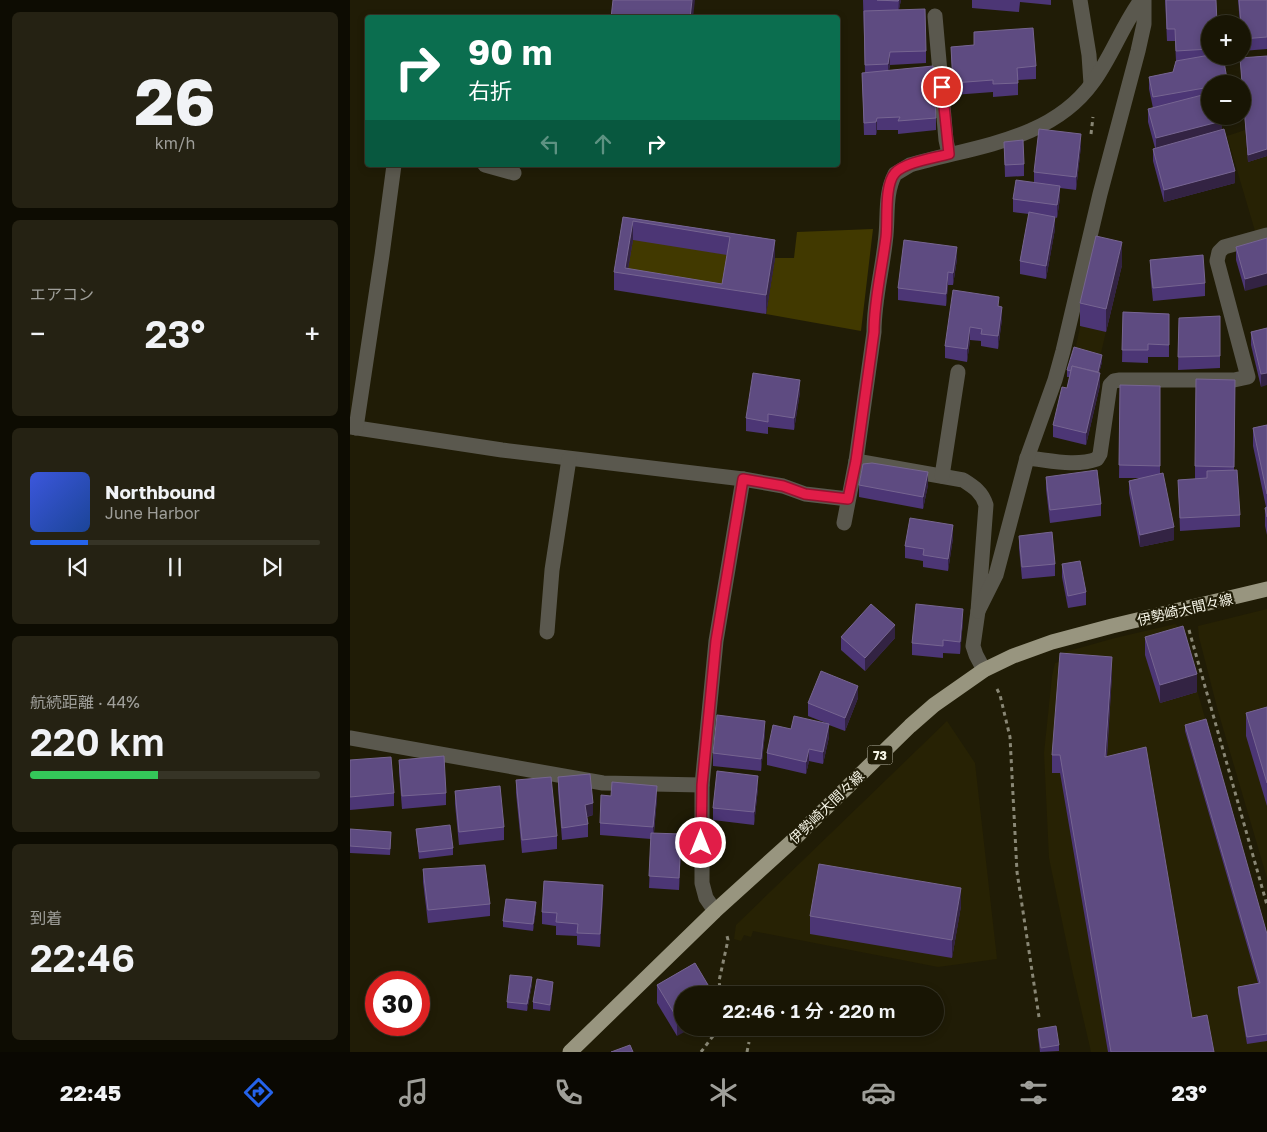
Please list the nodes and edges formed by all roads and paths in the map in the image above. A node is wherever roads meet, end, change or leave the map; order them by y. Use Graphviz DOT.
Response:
graph roads {
  1 [pos="1080,0"];
  2 [pos="1143,0"];
  3 [pos="935,16"];
  4 [pos="1091,84"];
  5 [pos="949,154"];
  6 [pos="394,167"];
  7 [pos="492,167"];
  8 [pos="514,173"];
  9 [pos="1267,235"];
  10 [pos="958,372"];
  11 [pos="353,428"];
  12 [pos="1027,458"];
  13 [pos="569,459"];
  14 [pos="856,461"];
  15 [pos="942,476"];
  16 [pos="743,479"];
  17 [pos="848,499"];
  18 [pos="844,523"];
  19 [pos="1267,589"];
  20 [pos="978,611"];
  21 [pos="1188,624"];
  22 [pos="547,632"];
  23 [pos="984,670"];
  24 [pos="350,738"];
  25 [pos="702,785"];
  26 [pos="1267,904"];
  27 [pos="715,911"];
  28 [pos="727,936"];
  29 [pos="719,986"];
  30 [pos="1040,1017"];
  31 [pos="714,1036"];
  32 [pos="749,1042"];
  33 [pos="570,1052"];
  34 [pos="701,1052"];
  35 [pos="747,1052"];
  1 -- 4 [label="street"];
  2 -- 4 [label="street"];
  2 -- 12 [label="street"];
  3 -- 5 [label="street"];
  4 -- 5 [label="street"];
  5 -- 14 [label="street"];
  6 -- 11 [label="street"];
  7 -- 8 [label="street"];
  9 -- 12 [label="street"];
  10 -- 15 [label="street"];
  11 -- 13 [label="street"];
  12 -- 20 [label="street"];
  13 -- 16 [label="street"];
  13 -- 22 [label="street"];
  14 -- 15 [label="street"];
  14 -- 17 [label="street"];
  15 -- 20 [label="street"];
  16 -- 17 [label="street"];
  16 -- 25 [label="street"];
  17 -- 18 [label="street"];
  19 -- 23 [label="main road, 伊勢崎大間々線 / 73"];
  20 -- 23 [label="street"];
  21 -- 26 [label="path"];
  23 -- 27 [label="main road, 伊勢崎大間々線 / 73"];
  23 -- 30 [label="path"];
  24 -- 25 [label="street"];
  25 -- 27 [label="street"];
  27 -- 33 [label="main road, 伊勢崎大間々線 / 73"];
  28 -- 29 [label="path"];
  31 -- 34 [label="path"];
  32 -- 35 [label="path"];
}
